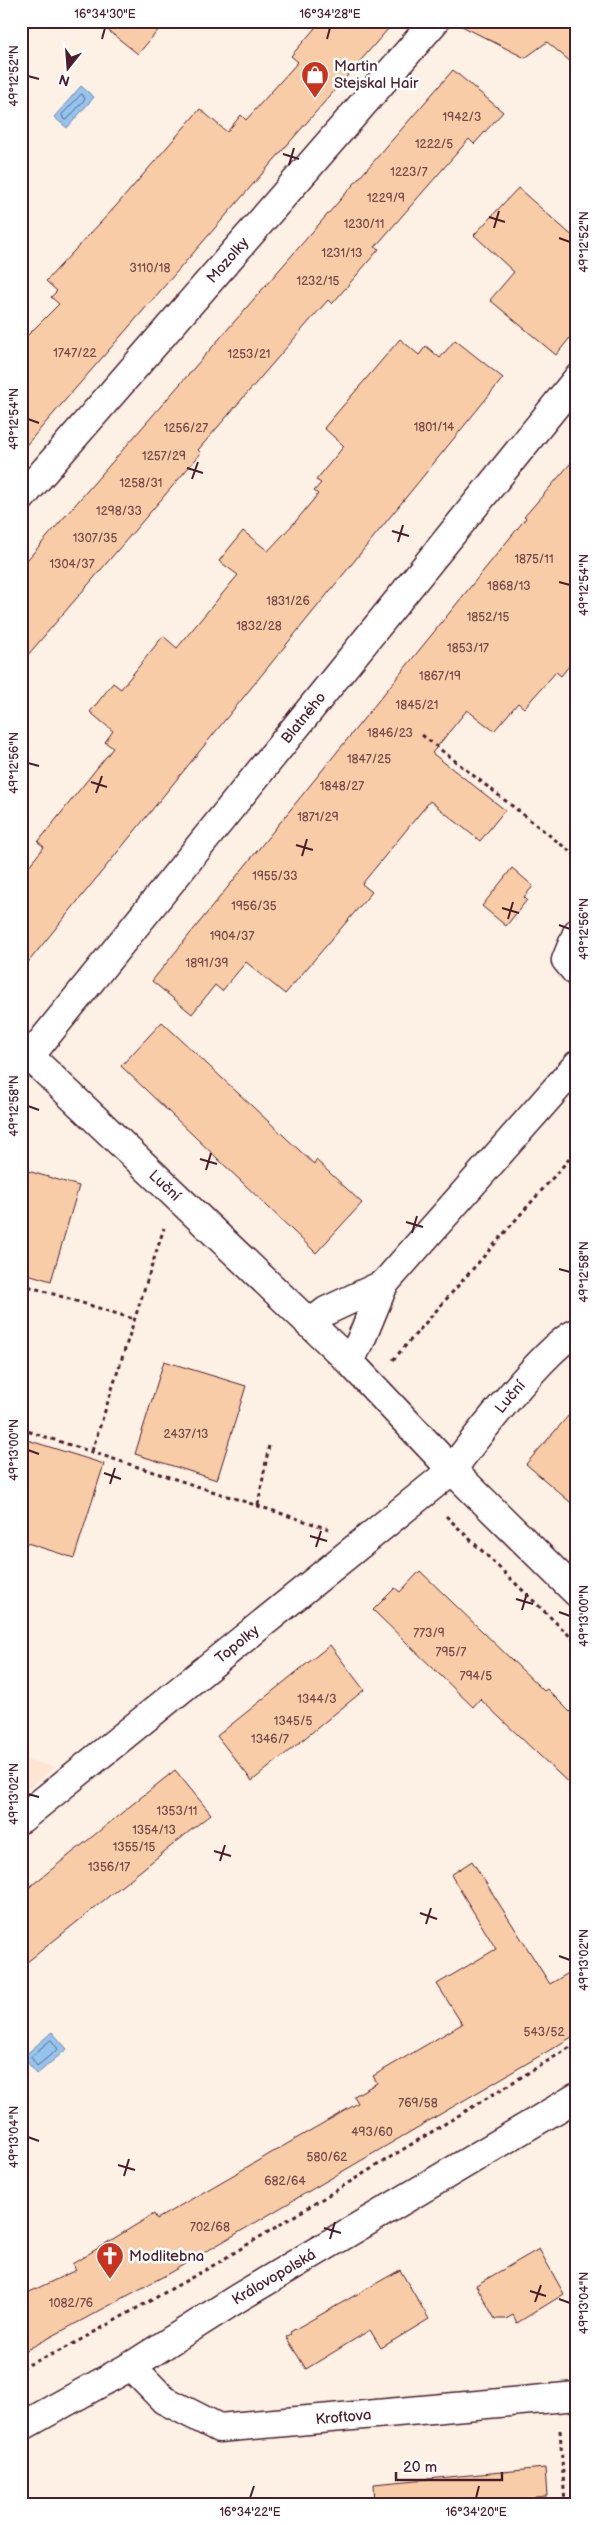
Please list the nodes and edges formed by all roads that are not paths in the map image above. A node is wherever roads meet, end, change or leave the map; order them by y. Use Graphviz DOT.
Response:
graph roads {
  1 [pos="435,21"];
  2 [pos="577,380"];
  3 [pos="21,498"];
  4 [pos="577,933"];
  5 [pos="577,973"];
  6 [pos="26,1052"];
  7 [pos="577,1066"];
  8 [pos="384,1284"];
  9 [pos="309,1324"];
  10 [pos="577,1333"];
  11 [pos="349,1360"];
  12 [pos="452,1470"];
  13 [pos="577,1593"];
  14 [pos="21,1819"];
  15 [pos="577,2097"];
  16 [pos="131,2366"];
  17 [pos="577,2396"];
  18 [pos="21,2426"];
  1 -- 3 [label="street, Mozolky"];
  2 -- 6 [label="street, Blatného"];
  4 -- 5 [label="street"];
  6 -- 9 [label="street, Luční"];
  7 -- 8 [label="street"];
  8 -- 9 [label="street"];
  8 -- 11 [label="street"];
  9 -- 11 [label="street, Luční"];
  10 -- 12 [label="street, Luční"];
  11 -- 12 [label="street, Luční"];
  12 -- 13 [label="street, Luční"];
  12 -- 14 [label="street, Topolky"];
  15 -- 16 [label="street, Královopolská"];
  16 -- 17 [label="street, Kroftova"];
  16 -- 18 [label="street, Královopolská"];
}
